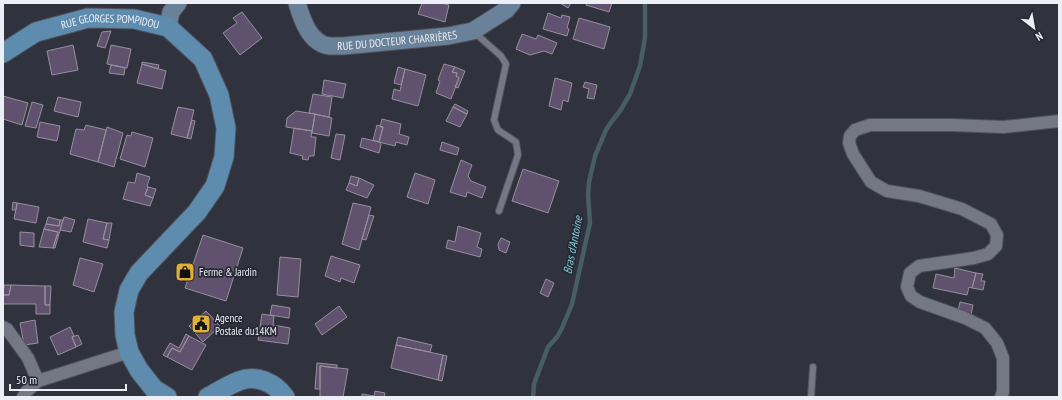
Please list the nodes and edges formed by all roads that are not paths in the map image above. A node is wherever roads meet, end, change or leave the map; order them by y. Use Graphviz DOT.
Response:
graph roads {
  1 [pos="178,3"];
  2 [pos="297,3"];
  3 [pos="512,3"];
  4 [pos="168,26"];
  5 [pos="473,31"];
  6 [pos="3,53"];
  7 [pos="1059,121"];
  8 [pos="499,211"];
  9 [pos="3,327"];
  10 [pos="129,352"];
  11 [pos="813,367"];
  12 [pos="38,381"];
  13 [pos="24,397"];
  14 [pos="167,397"];
  15 [pos="208,397"];
  16 [pos="285,397"];
  17 [pos="811,397"];
  18 [pos="1001,397"];
  1 -- 4 [label="street"];
  2 -- 5 [label="street, RUE DU DOCTEUR CHARRIÈRES"];
  3 -- 5 [label="street, RUE DU DOCTEUR CHARRIÈRES"];
  4 -- 6 [label="main road, RUE GEORGES POMPIDOU"];
  4 -- 10 [label="main road, RUE GEORGES POMPIDOU"];
  5 -- 8 [label="lane"];
  7 -- 18 [label="street"];
  9 -- 12 [label="street"];
  10 -- 12 [label="street"];
  10 -- 14 [label="main road, RUE GEORGES POMPIDOU"];
  11 -- 17 [label="lane"];
  12 -- 13 [label="street"];
  15 -- 16 [label="main road"];
}
